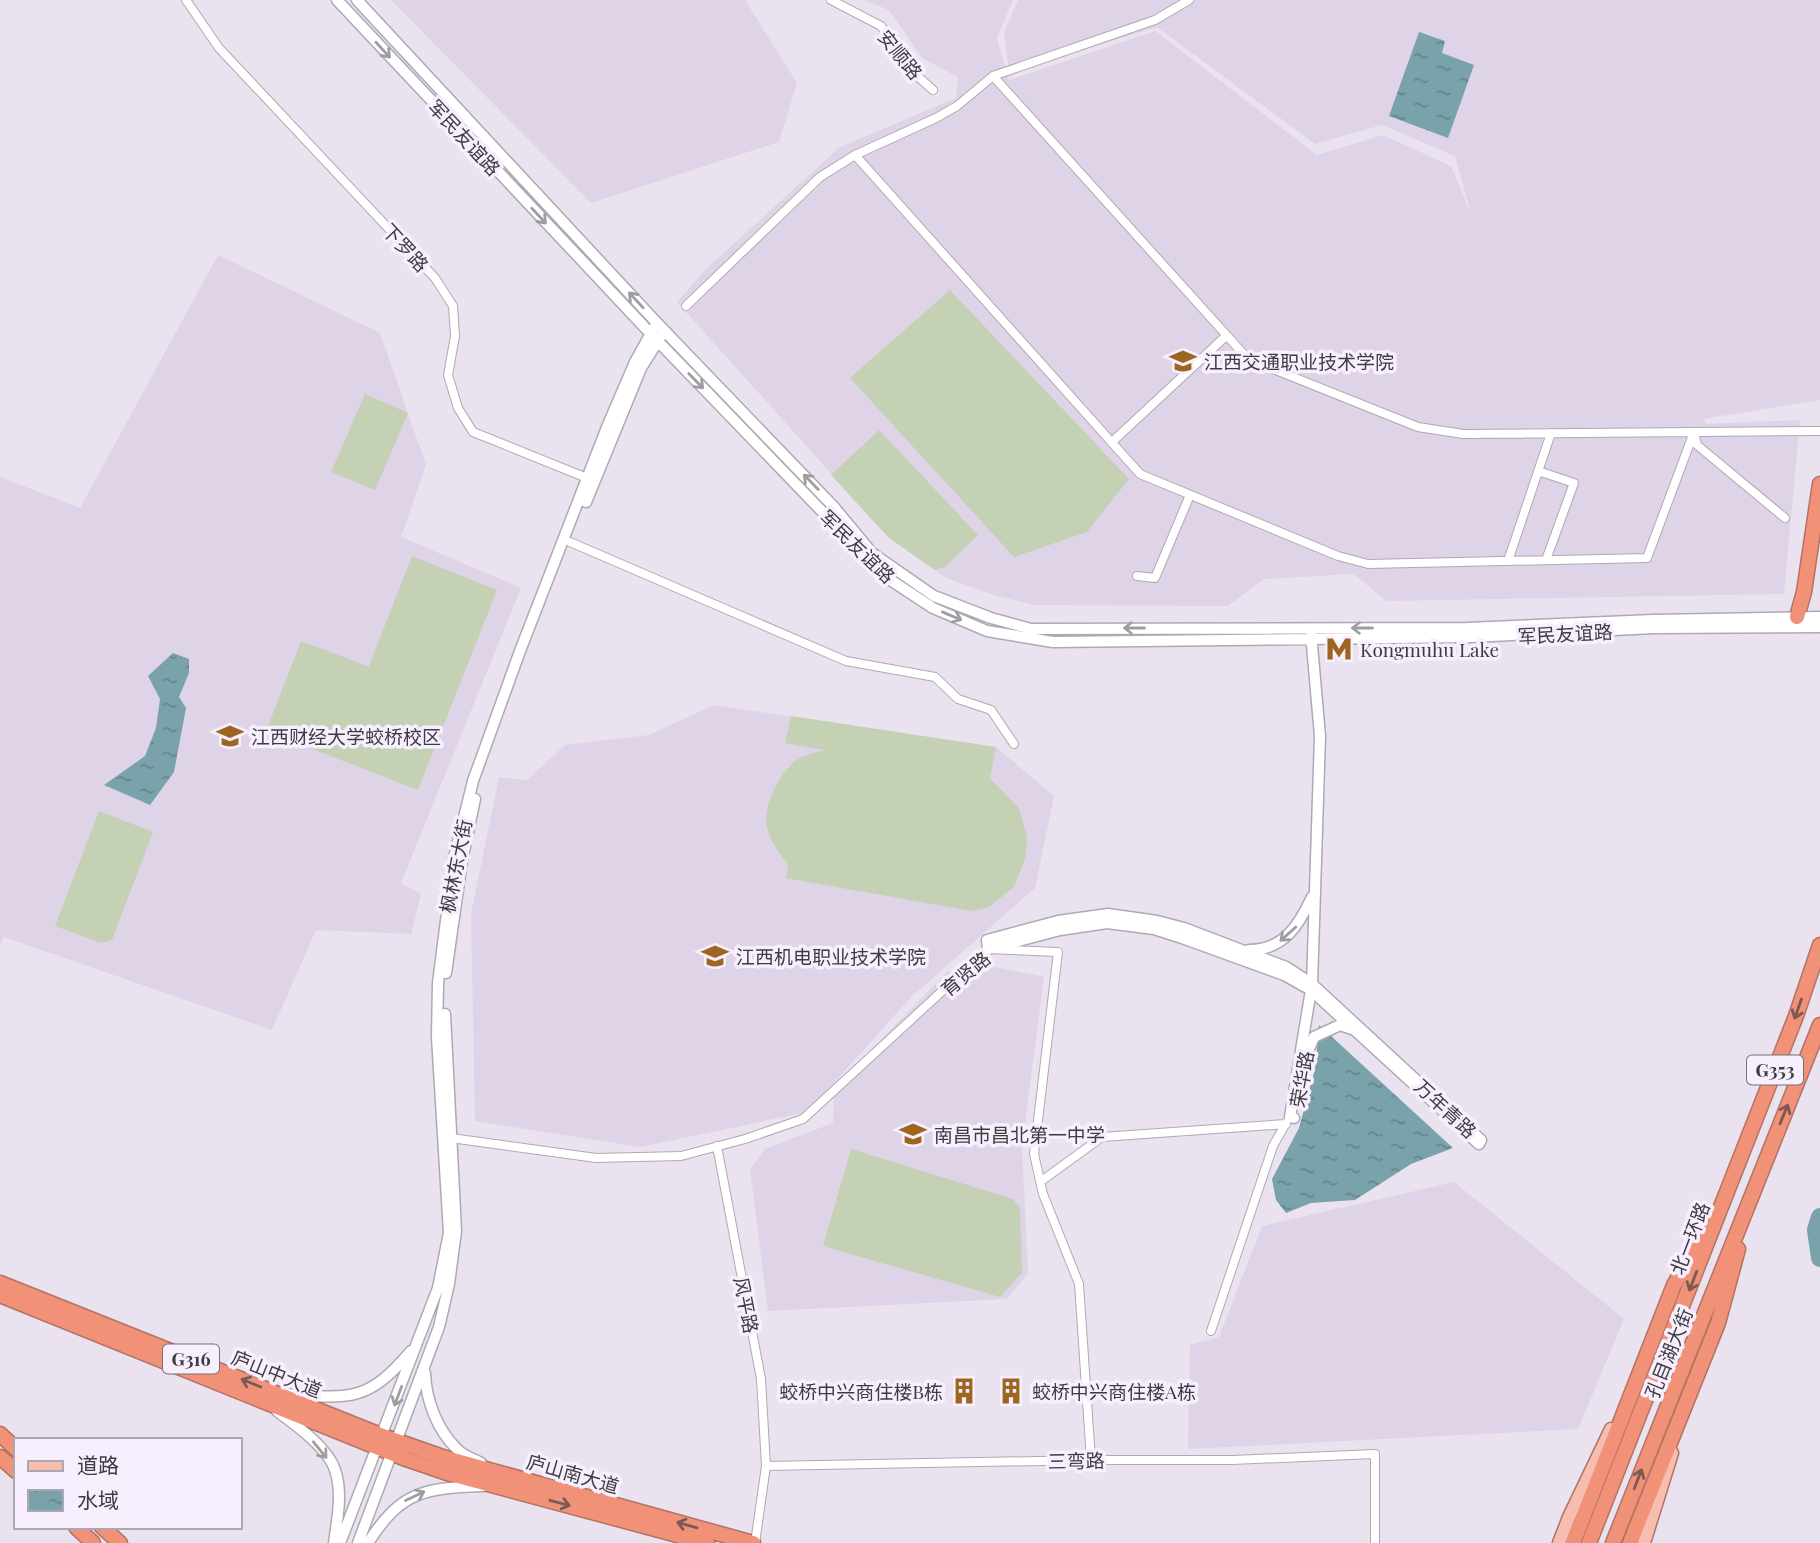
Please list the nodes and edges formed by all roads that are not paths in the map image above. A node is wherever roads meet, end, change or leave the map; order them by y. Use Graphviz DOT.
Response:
graph roads {
  1 [pos="186,0"];
  2 [pos="337,0"];
  3 [pos="357,0"];
  4 [pos="831,0"];
  5 [pos="1189,0"];
  6 [pos="993,76"];
  7 [pos="933,90"];
  8 [pos="855,155"];
  9 [pos="686,306"];
  10 [pos="661,327"];
  11 [pos="1226,336"];
  12 [pos="654,338"];
  13 [pos="1695,432"];
  14 [pos="1820,432"];
  15 [pos="1550,433"];
  16 [pos="1112,442"];
  17 [pos="1538,471"];
  18 [pos="587,478"];
  19 [pos="1820,484"];
  20 [pos="1190,495"];
  21 [pos="1785,518"];
  22 [pos="570,542"];
  23 [pos="1546,560"];
  24 [pos="1508,561"];
  25 [pos="1138,576"];
  26 [pos="1820,617"];
  27 [pos="1796,622"];
  28 [pos="1820,627"];
  29 [pos="1315,634"];
  30 [pos="1014,744"];
  31 [pos="1315,891"];
  32 [pos="1820,944"];
  33 [pos="988,949"];
  34 [pos="1242,950"];
  35 [pos="1314,989"];
  36 [pos="1820,1024"];
  37 [pos="1357,1032"];
  38 [pos="1305,1058"];
  39 [pos="1288,1121"];
  40 [pos="451,1138"];
  41 [pos="718,1146"];
  42 [pos="1759,1177"];
  43 [pos="1040,1182"];
  44 [pos="1726,1194"];
  45 [pos="0,1283"];
  46 [pos="0,1295"];
  47 [pos="1211,1331"];
  48 [pos="418,1343"];
  49 [pos="1648,1353"];
  50 [pos="425,1366"];
  51 [pos="1692,1392"];
  52 [pos="272,1399"];
  53 [pos="0,1434"];
  54 [pos="388,1445"];
  55 [pos="14,1447"];
  56 [pos="0,1457"];
  57 [pos="1091,1460"];
  58 [pos="766,1466"];
  59 [pos="14,1469"];
  60 [pos="495,1478"];
  61 [pos="78,1529"];
  62 [pos="104,1529"];
  63 [pos="93,1543"];
  64 [pos="120,1543"];
  65 [pos="334,1543"];
  66 [pos="340,1543"];
  67 [pos="358,1543"];
  68 [pos="368,1543"];
  69 [pos="706,1543"];
  70 [pos="754,1543"];
  71 [pos="1375,1543"];
  72 [pos="1559,1543"];
  73 [pos="1573,1543"];
  74 [pos="1589,1543"];
  75 [pos="1613,1543"];
  76 [pos="1630,1543"];
  77 [pos="1644,1543"];
  1 -- 18 [label="street, 下罗路"];
  2 -- 12 [label="street, 军民友谊路, one-way"];
  10 -- 3 [label="street, 军民友谊路, one-way"];
  4 -- 7 [label="street, 安顺路"];
  5 -- 6 [label="street"];
  6 -- 8 [label="street"];
  6 -- 11 [label="street"];
  8 -- 9 [label="street"];
  8 -- 16 [label="street"];
  10 -- 12 [label="street, 枫林东大街"];
  29 -- 10 [label="street, 军民友谊路, one-way"];
  11 -- 15 [label="street"];
  11 -- 16 [label="street"];
  12 -- 18 [label="street, 枫林东大街"];
  12 -- 22 [label="street, 枫林东大街"];
  12 -- 29 [label="street, 军民友谊路, one-way"];
  13 -- 14 [label="street"];
  13 -- 15 [label="street"];
  13 -- 21 [label="street"];
  13 -- 23 [label="street"];
  15 -- 17 [label="street"];
  16 -- 20 [label="street"];
  17 -- 23 [label="street"];
  17 -- 24 [label="street"];
  18 -- 48 [label="street, 枫林东大街"];
  19 -- 27 [label="highway"];
  20 -- 24 [label="street"];
  20 -- 25 [label="street"];
  22 -- 30 [label="street"];
  22 -- 40 [label="street, 枫林东大街"];
  23 -- 24 [label="street"];
  26 -- 27 [label="street"];
  27 -- 28 [label="street"];
  27 -- 29 [label="street, 军民友谊路"];
  29 -- 31 [label="street, 荣华路"];
  29 -- 35 [label="street, 荣华路"];
  31 -- 34 [label="street, one-way"];
  31 -- 35 [label="street, 荣华路"];
  32 -- 44 [label="highway, 北一环路 / G353, one-way"];
  33 -- 34 [label="street, 万年青路"];
  33 -- 35 [label="street, 万年青路"];
  33 -- 41 [label="street, 育贤路"];
  33 -- 43 [label="street, 育贤路"];
  34 -- 35 [label="street, 万年青路"];
  35 -- 37 [label="street, 万年青路"];
  35 -- 37 [label="street, 万年青路"];
  35 -- 38 [label="street, 荣华路"];
  35 -- 39 [label="street, 荣华路"];
  42 -- 36 [label="highway, G353, one-way"];
  37 -- 38 [label="street"];
  38 -- 39 [label="street, 荣华路"];
  39 -- 43 [label="street"];
  39 -- 47 [label="street"];
  40 -- 41 [label="street, 育贤路"];
  40 -- 50 [label="street, 枫林东大街"];
  41 -- 58 [label="street, 风平路"];
  42 -- 51 [label="highway, G353"];
  75 -- 42 [label="highway, 孔目湖大街, one-way"];
  43 -- 57 [label="street, 育贤路"];
  44 -- 49 [label="highway, G353"];
  44 -- 74 [label="highway, 北一环路, one-way"];
  52 -- 45 [label="highway, 庐山中大道 / G316, one-way"];
  46 -- 52 [label="highway, 庐山中大道 / G316"];
  48 -- 52 [label="street"];
  48 -- 54 [label="street, 枫林东大街, one-way"];
  49 -- 72 [label="main road, G353"];
  49 -- 73 [label="highway"];
  50 -- 54 [label="street, 枫林东大街"];
  50 -- 60 [label="street"];
  51 -- 76 [label="highway"];
  51 -- 77 [label="main road, G353"];
  52 -- 54 [label="highway, 庐山中大道 / G316"];
  52 -- 65 [label="street, one-way"];
  53 -- 55 [label="highway"];
  54 -- 60 [label="highway, 庐山南大道 / G316"];
  54 -- 66 [label="street"];
  54 -- 67 [label="street"];
  56 -- 59 [label="highway"];
  57 -- 58 [label="street, 三弯路"];
  57 -- 71 [label="street, 三弯路"];
  58 -- 70 [label="street"];
  68 -- 60 [label="street, one-way"];
  60 -- 69 [label="highway, 庐山南大道 / G316, one-way"];
  70 -- 60 [label="highway, 庐山南大道 / G316, one-way"];
  61 -- 63 [label="highway"];
  62 -- 64 [label="highway"];
}
